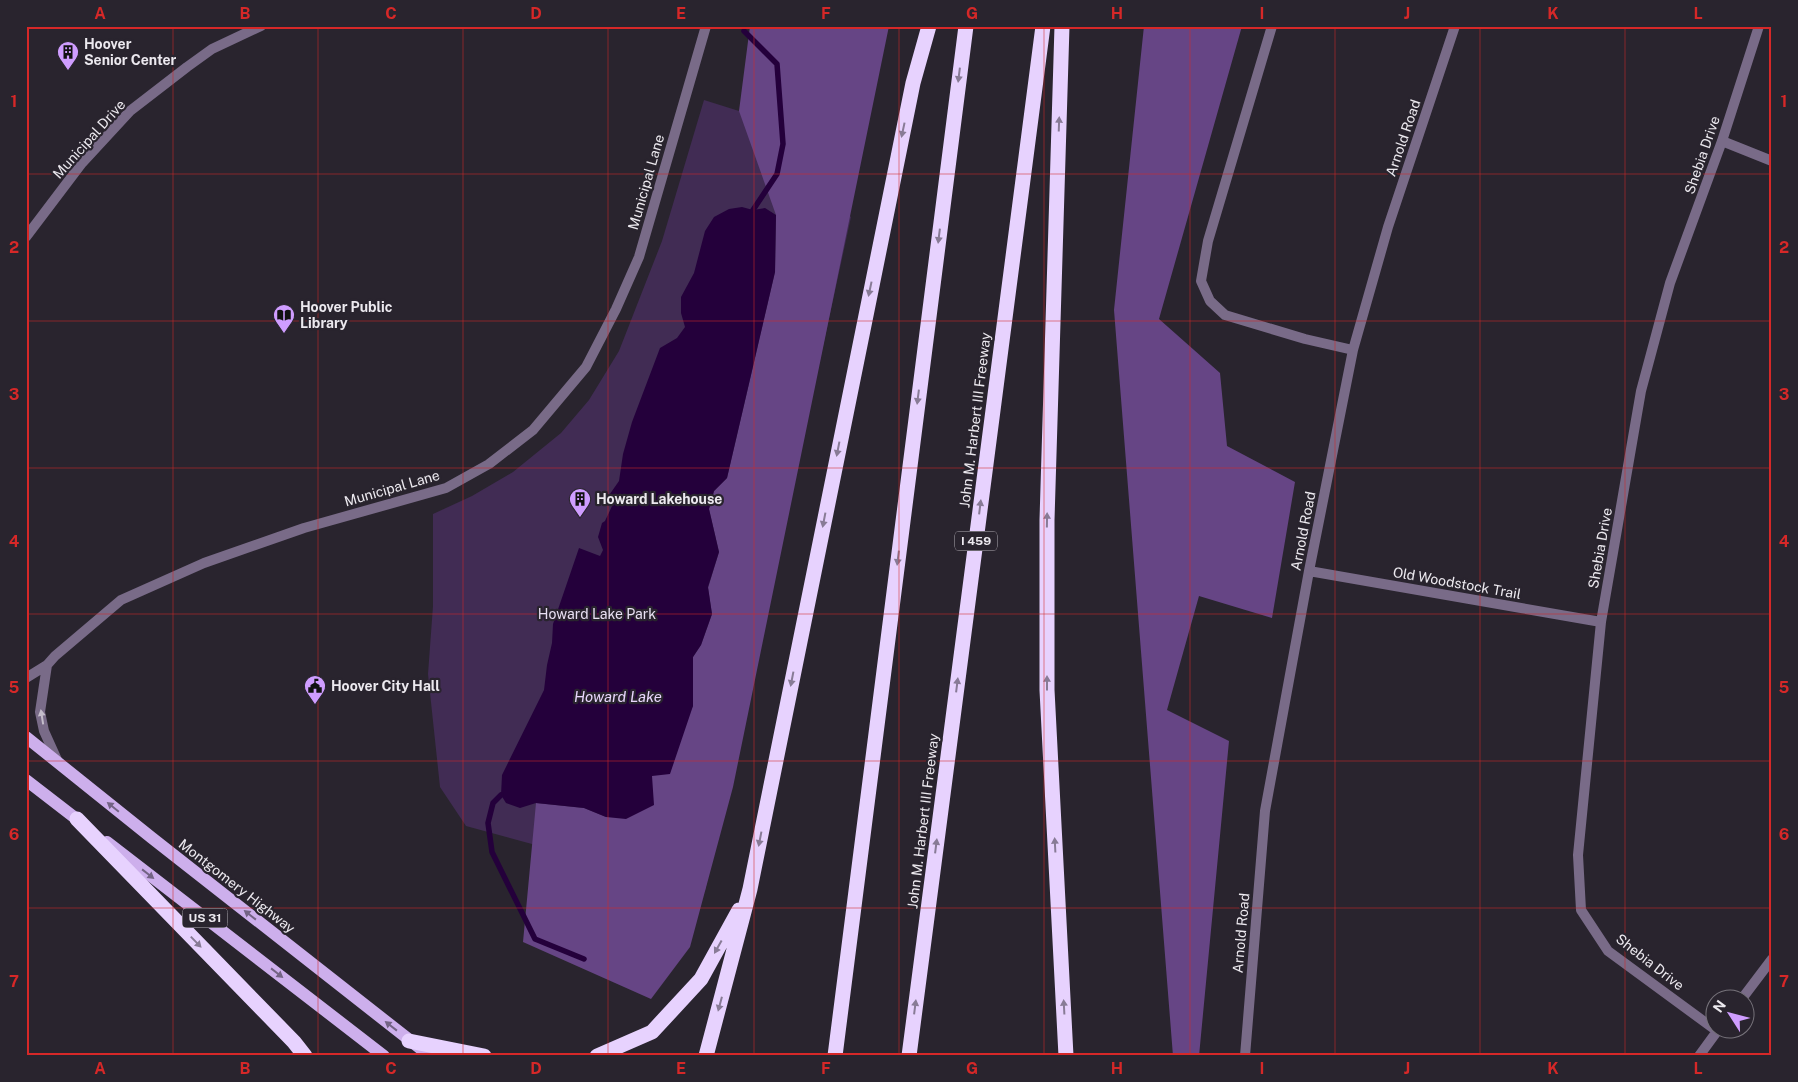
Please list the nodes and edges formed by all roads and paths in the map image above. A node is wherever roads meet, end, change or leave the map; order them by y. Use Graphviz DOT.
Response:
graph roads {
  1 [pos="261,26"];
  2 [pos="706,26"];
  3 [pos="930,26"];
  4 [pos="966,26"];
  5 [pos="1043,26"];
  6 [pos="1062,26"];
  7 [pos="1272,26"];
  8 [pos="1455,26"];
  9 [pos="1759,26"];
  10 [pos="1722,141"];
  11 [pos="1772,161"];
  12 [pos="26,237"];
  13 [pos="1353,350"];
  14 [pos="1309,571"];
  15 [pos="1600,622"];
  16 [pos="47,665"];
  17 [pos="26,678"];
  18 [pos="26,737"];
  19 [pos="58,763"];
  20 [pos="26,780"];
  21 [pos="77,819"];
  22 [pos="750,889"];
  23 [pos="1772,959"];
  24 [pos="1749,990"];
  25 [pos="1706,1021"];
  26 [pos="1711,1040"];
  27 [pos="410,1041"];
  28 [pos="305,1056"];
  29 [pos="384,1056"];
  30 [pos="430,1056"];
  31 [pos="484,1056"];
  32 [pos="597,1056"];
  33 [pos="706,1056"];
  34 [pos="835,1056"];
  35 [pos="909,1056"];
  36 [pos="1066,1056"];
  37 [pos="1245,1056"];
  38 [pos="1699,1056"];
  1 -- 12 [label="street, Municipal Drive"];
  2 -- 16 [label="street, Municipal Lane"];
  3 -- 22 [label="highway, one-way"];
  4 -- 34 [label="highway, one-way"];
  35 -- 5 [label="highway, John M. Harbert III Freeway / I 459, one-way"];
  36 -- 6 [label="highway, one-way"];
  7 -- 13 [label="street"];
  8 -- 13 [label="street, Arnold Road"];
  9 -- 10 [label="street, Shebia Drive"];
  10 -- 11 [label="street"];
  10 -- 15 [label="street, Shebia Drive"];
  13 -- 14 [label="street, Arnold Road"];
  14 -- 15 [label="street, Old Woodstock Trail"];
  14 -- 37 [label="street, Arnold Road"];
  15 -- 25 [label="street, Shebia Drive"];
  16 -- 17 [label="street, Municipal Lane"];
  19 -- 16 [label="street, one-way"];
  18 -- 19 [label="main road, Montgomery Highway / US 31"];
  27 -- 19 [label="main road, Montgomery Highway / US 31, one-way"];
  20 -- 21 [label="main road, US 31"];
  21 -- 28 [label="highway, one-way"];
  21 -- 29 [label="main road, US 31, one-way"];
  22 -- 32 [label="highway, one-way"];
  22 -- 33 [label="highway, one-way"];
  23 -- 24 [label="street"];
  26 -- 38 [label="street"];
  27 -- 30 [label="main road, Montgomery Highway / US 31"];
  27 -- 31 [label="highway"];
}
